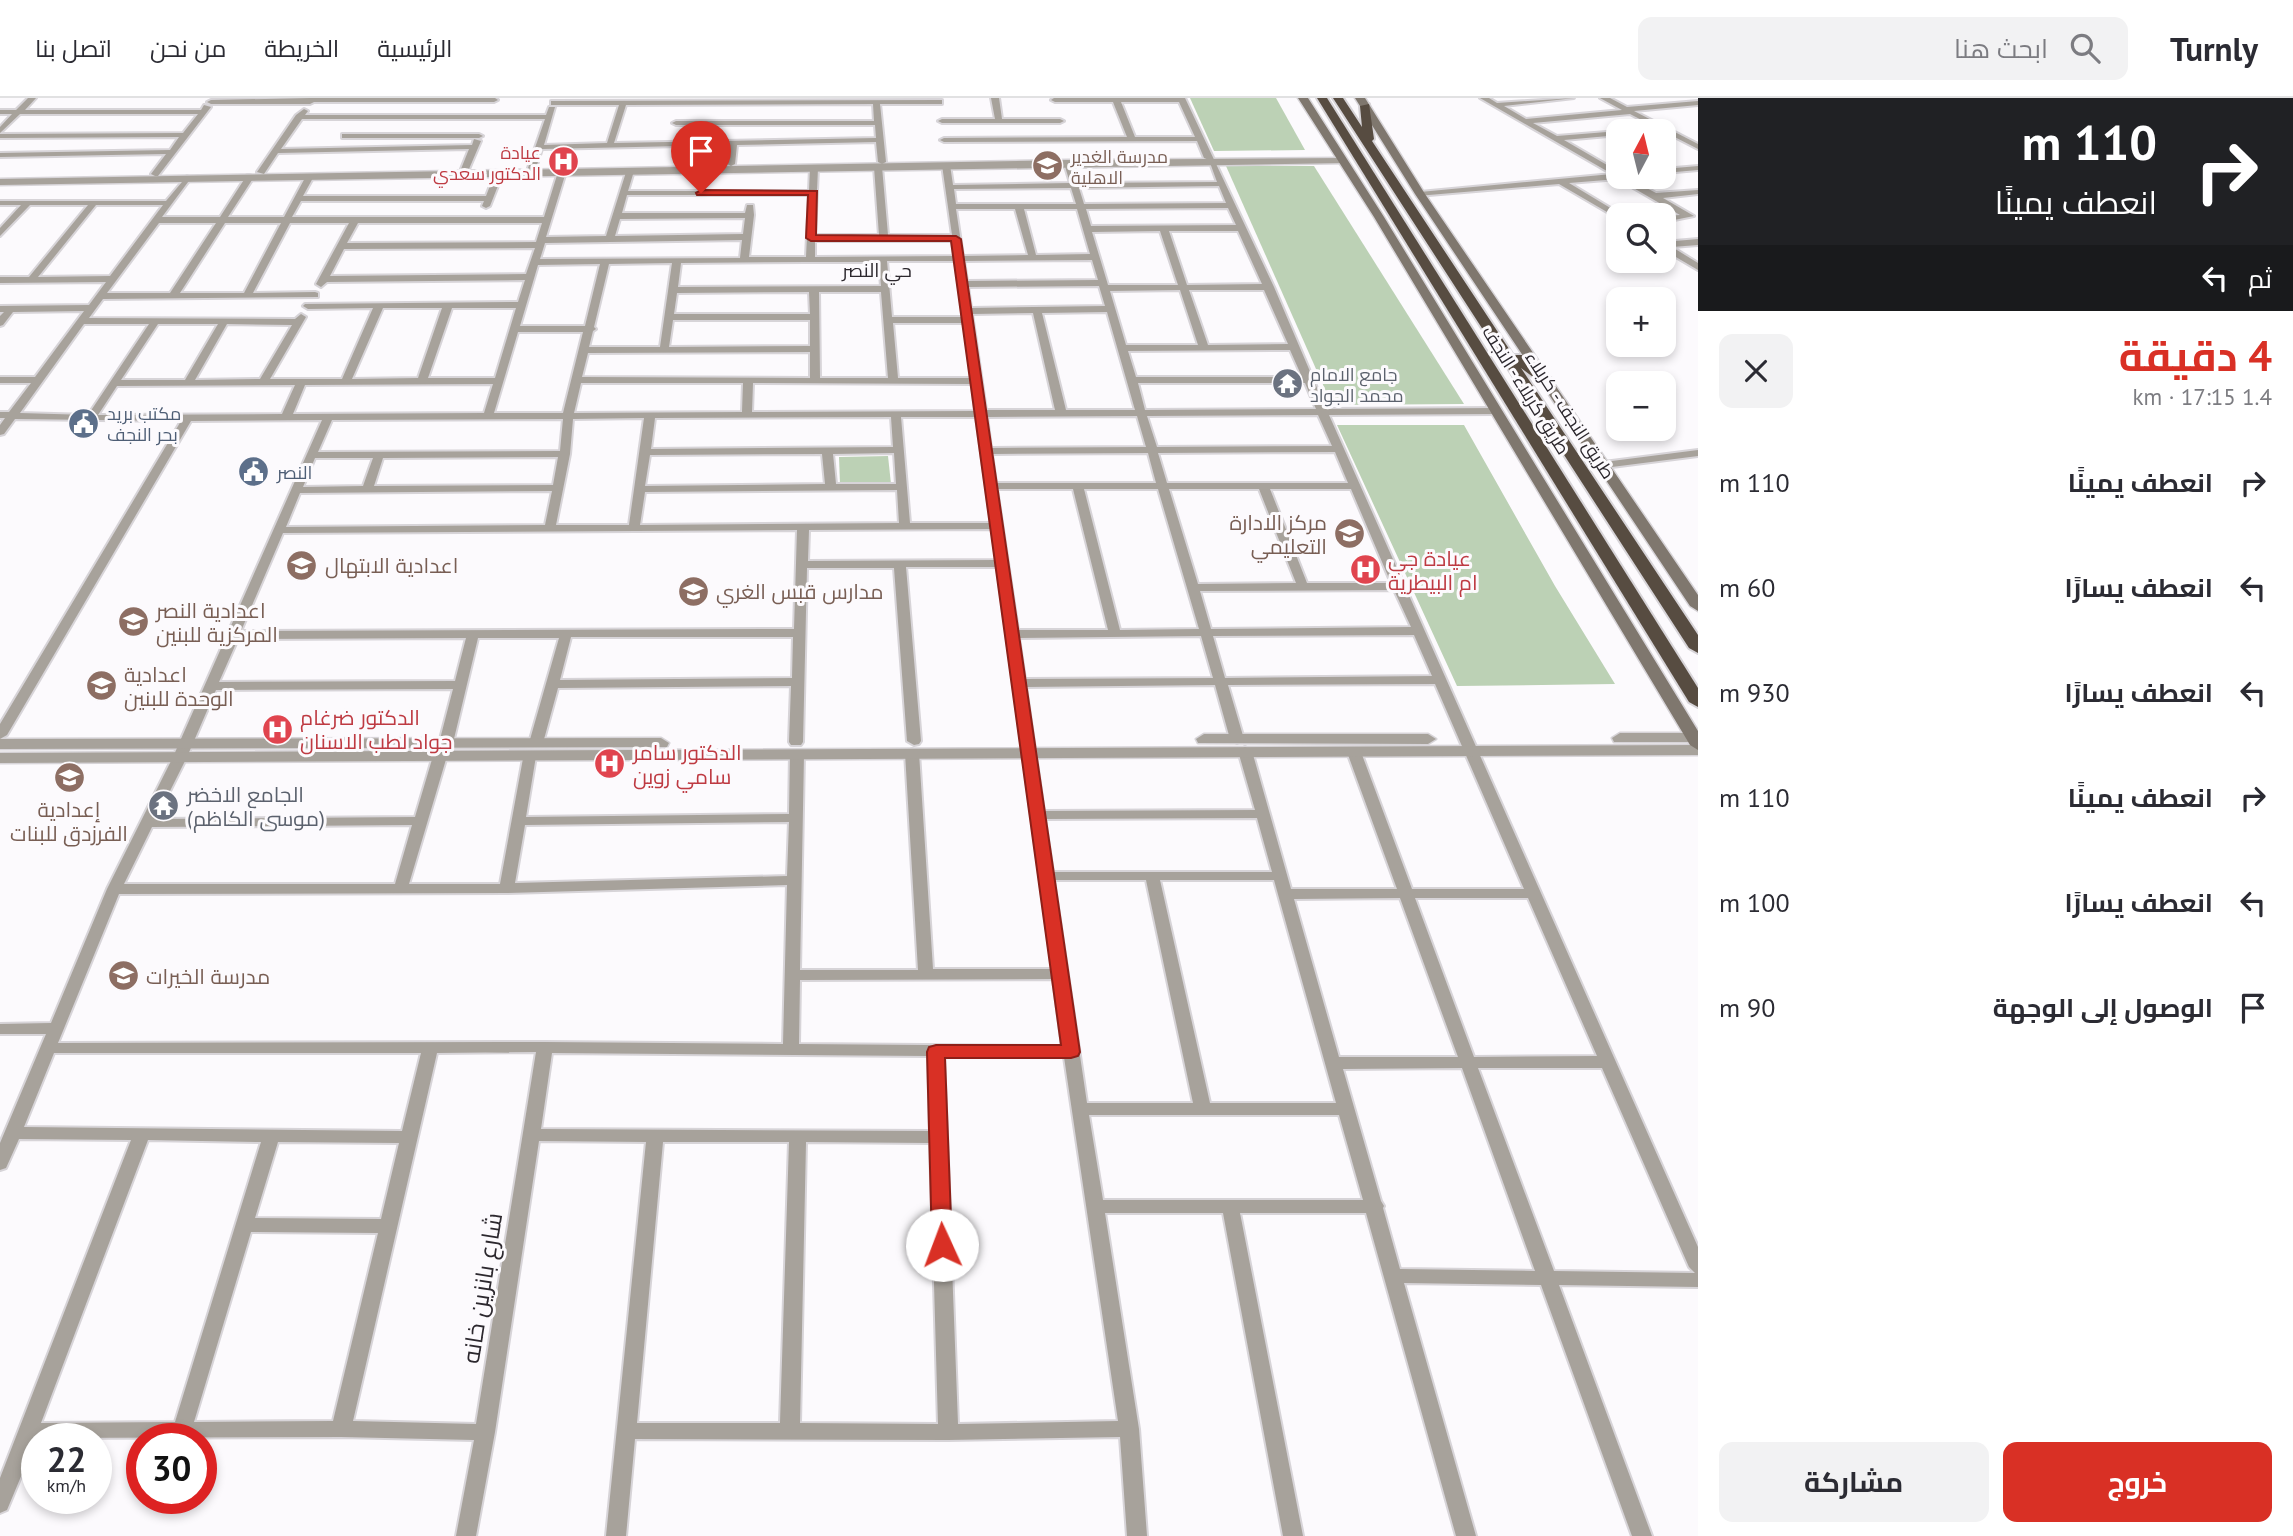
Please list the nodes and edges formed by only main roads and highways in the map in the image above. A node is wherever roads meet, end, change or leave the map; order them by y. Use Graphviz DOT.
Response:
graph roads {
  1 [pos="1303,98"];
  2 [pos="1322,98"];
  3 [pos="1338,98"];
  4 [pos="1362,102"];
  5 [pos="1370,144"];
  6 [pos="1503,347"];
  7 [pos="1546,380"];
  8 [pos="1698,606"];
  9 [pos="1698,648"];
  10 [pos="1698,702"];
  11 [pos="1697,744"];
  1 -- 11 [label="main road"];
  2 -- 10 [label="highway, طريق کربلاء - النجف"];
  3 -- 5 [label="highway, طريق النجف - کربلاء"];
  4 -- 5 [label="highway"];
  4 -- 7 [label="main road"];
  5 -- 6 [label="highway, طريق النجف - کربلاء"];
  6 -- 7 [label="highway"];
  6 -- 9 [label="highway, طريق النجف - کربلاء"];
  7 -- 8 [label="main road"];
}
